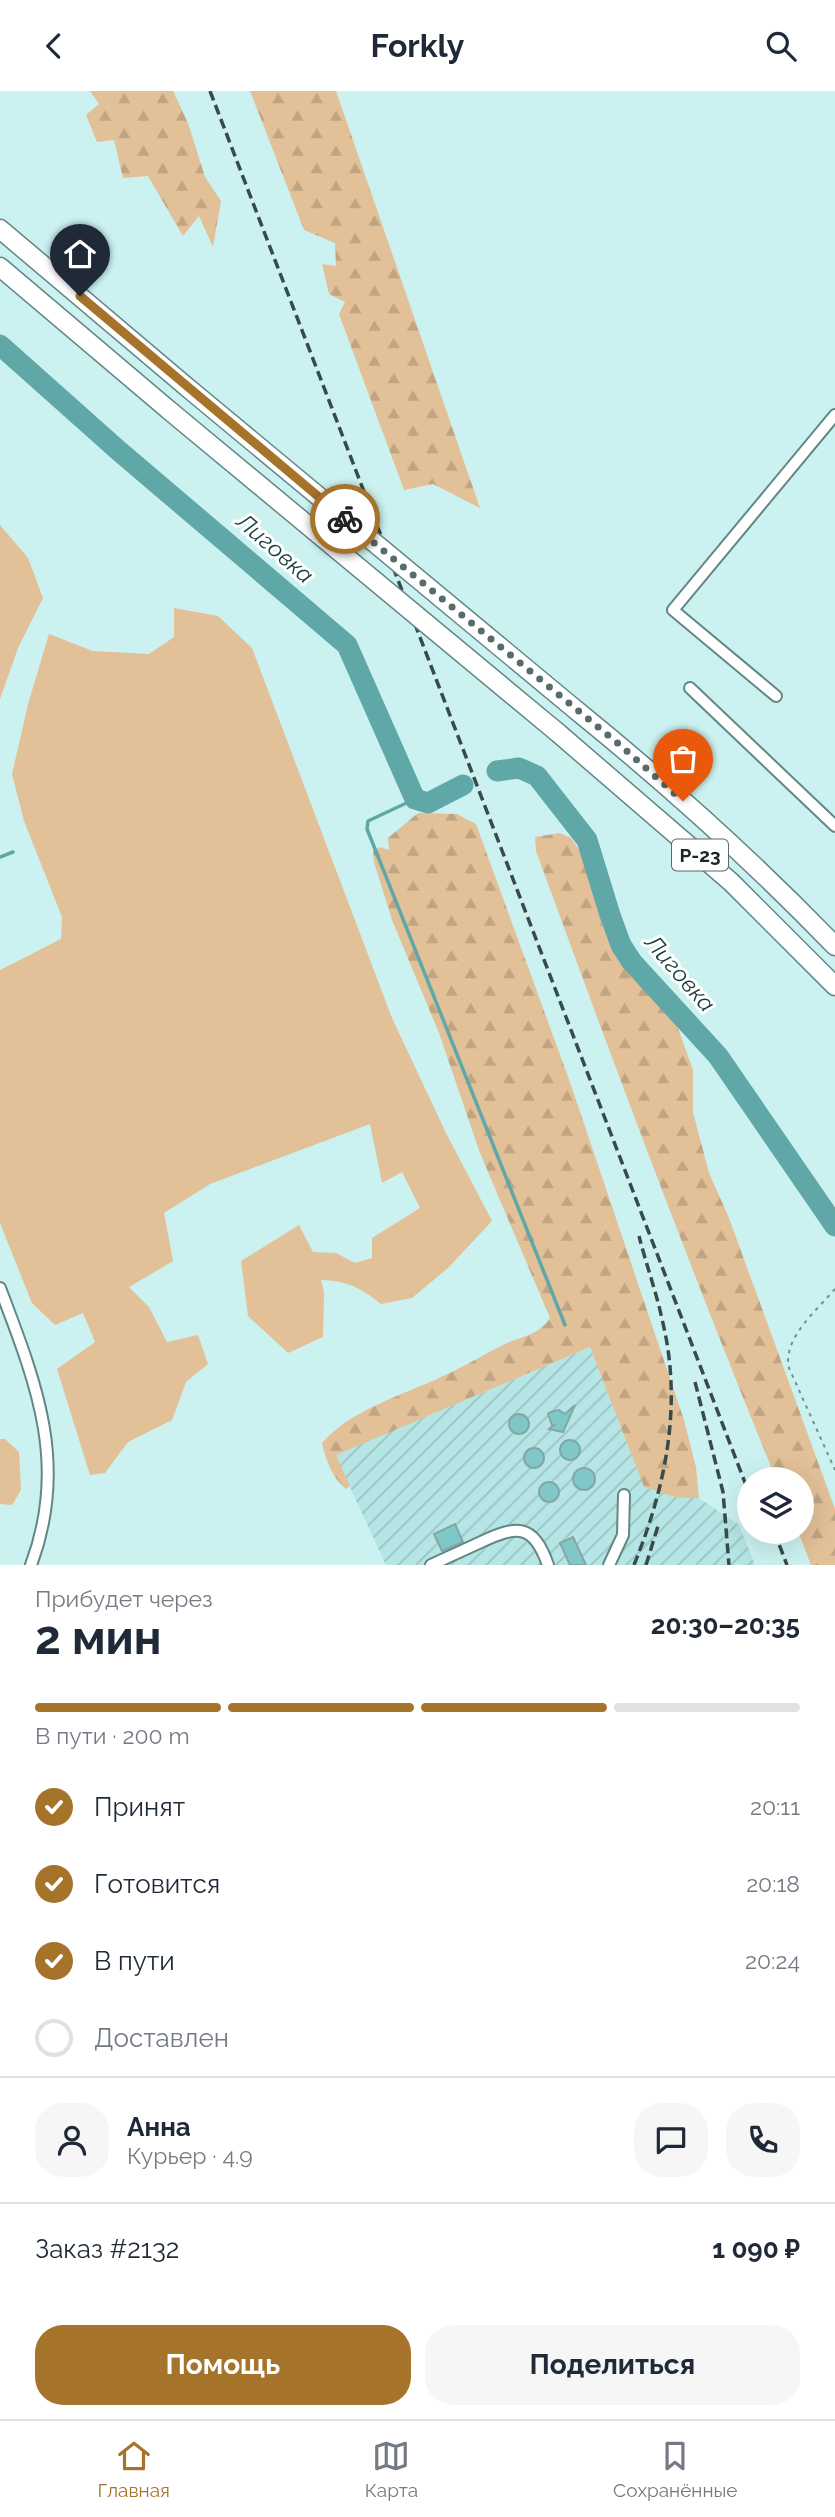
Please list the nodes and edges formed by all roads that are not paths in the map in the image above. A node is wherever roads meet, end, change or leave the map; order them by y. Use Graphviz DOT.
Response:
graph roads {
  1 [pos="0,229"];
  2 [pos="0,267"];
  3 [pos="835,415"];
  4 [pos="690,688"];
  5 [pos="776,696"];
  6 [pos="835,826"];
  7 [pos="835,946"];
  8 [pos="835,986"];
  9 [pos="0,1288"];
  10 [pos="624,1495"];
  11 [pos="434,1564"];
  12 [pos="31,1565"];
  13 [pos="548,1565"];
  14 [pos="609,1565"];
  1 -- 7 [label="highway, Р-23, bridge"];
  2 -- 8 [label="highway, Р-23, bridge"];
  3 -- 5 [label="street"];
  4 -- 6 [label="street"];
  9 -- 12 [label="street"];
  10 -- 14 [label="street"];
  11 -- 13 [label="street"];
}
